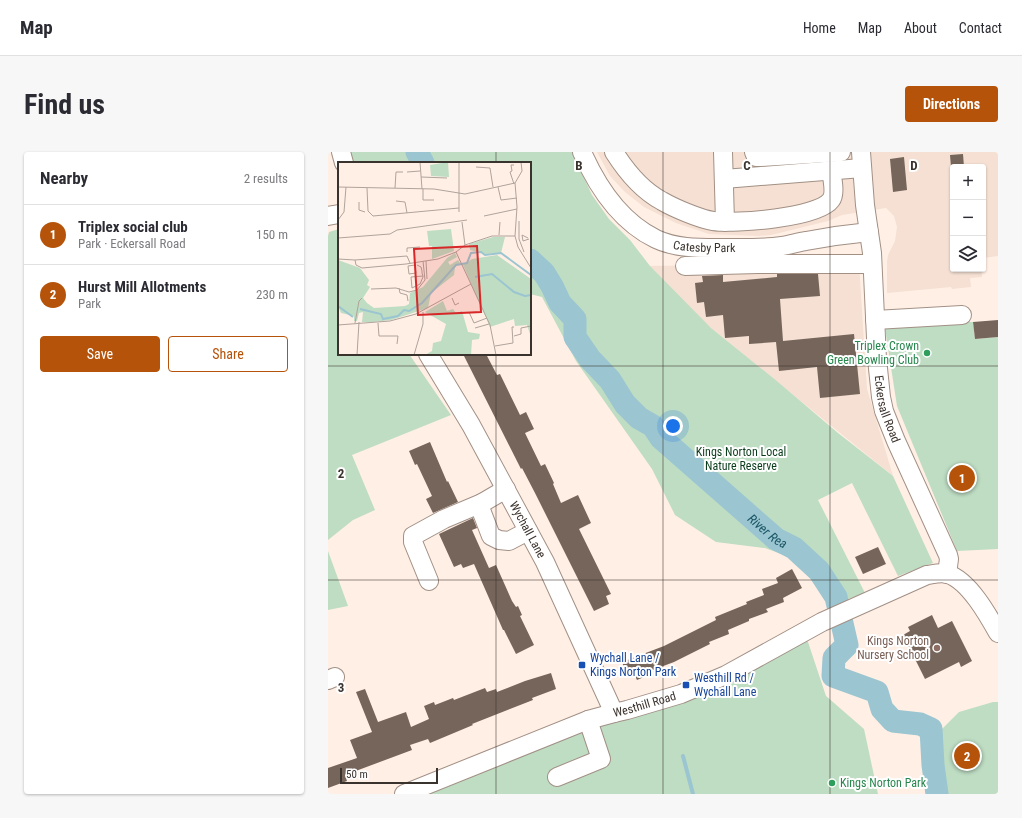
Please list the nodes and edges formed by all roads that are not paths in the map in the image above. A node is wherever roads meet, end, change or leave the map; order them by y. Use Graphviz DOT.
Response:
graph roads {
  1 [pos="341,152"];
  2 [pos="582,152"];
  3 [pos="614,152"];
  4 [pos="724,152"];
  5 [pos="754,152"];
  6 [pos="836,152"];
  7 [pos="840,152"];
  8 [pos="809,153"];
  9 [pos="781,154"];
  10 [pos="861,160"];
  11 [pos="344,162"];
  12 [pos="831,170"];
  13 [pos="724,179"];
  14 [pos="338,214"];
  15 [pos="328,216"];
  16 [pos="725,222"];
  17 [pos="869,232"];
  18 [pos="872,264"];
  19 [pos="685,266"];
  20 [pos="962,316"];
  21 [pos="875,320"];
  22 [pos="429,355"];
  23 [pos="506,489"];
  24 [pos="482,503"];
  25 [pos="528,531"];
  26 [pos="947,574"];
  27 [pos="429,581"];
  28 [pos="998,633"];
  29 [pos="614,712"];
  30 [pos="588,720"];
  31 [pos="557,777"];
  32 [pos="404,794"];
  1 -- 11 [label="street"];
  2 -- 17 [label="street, Catesby Park"];
  3 -- 16 [label="street"];
  4 -- 13 [label="street"];
  5 -- 9 [label="street"];
  6 -- 7 [label="street"];
  6 -- 8 [label="street"];
  8 -- 9 [label="street"];
  10 -- 12 [label="street"];
  10 -- 17 [label="street, Eckersall Road"];
  12 -- 13 [label="street"];
  12 -- 16 [label="street"];
  13 -- 16 [label="street"];
  14 -- 15 [label="street"];
  17 -- 18 [label="street, Eckersall Road"];
  18 -- 19 [label="street"];
  18 -- 21 [label="street, Eckersall Road"];
  20 -- 21 [label="street"];
  21 -- 26 [label="street, Eckersall Road"];
  22 -- 23 [label="street, Wychall Lane"];
  23 -- 24 [label="street"];
  23 -- 25 [label="street, Wychall Lane"];
  24 -- 25 [label="street"];
  24 -- 27 [label="street"];
  25 -- 29 [label="street, Wychall Lane"];
  26 -- 28 [label="street"];
  26 -- 29 [label="street, Westhill Road"];
  29 -- 30 [label="street, Westhill Road"];
  30 -- 31 [label="street"];
  30 -- 32 [label="street, Westhill Road"];
}
